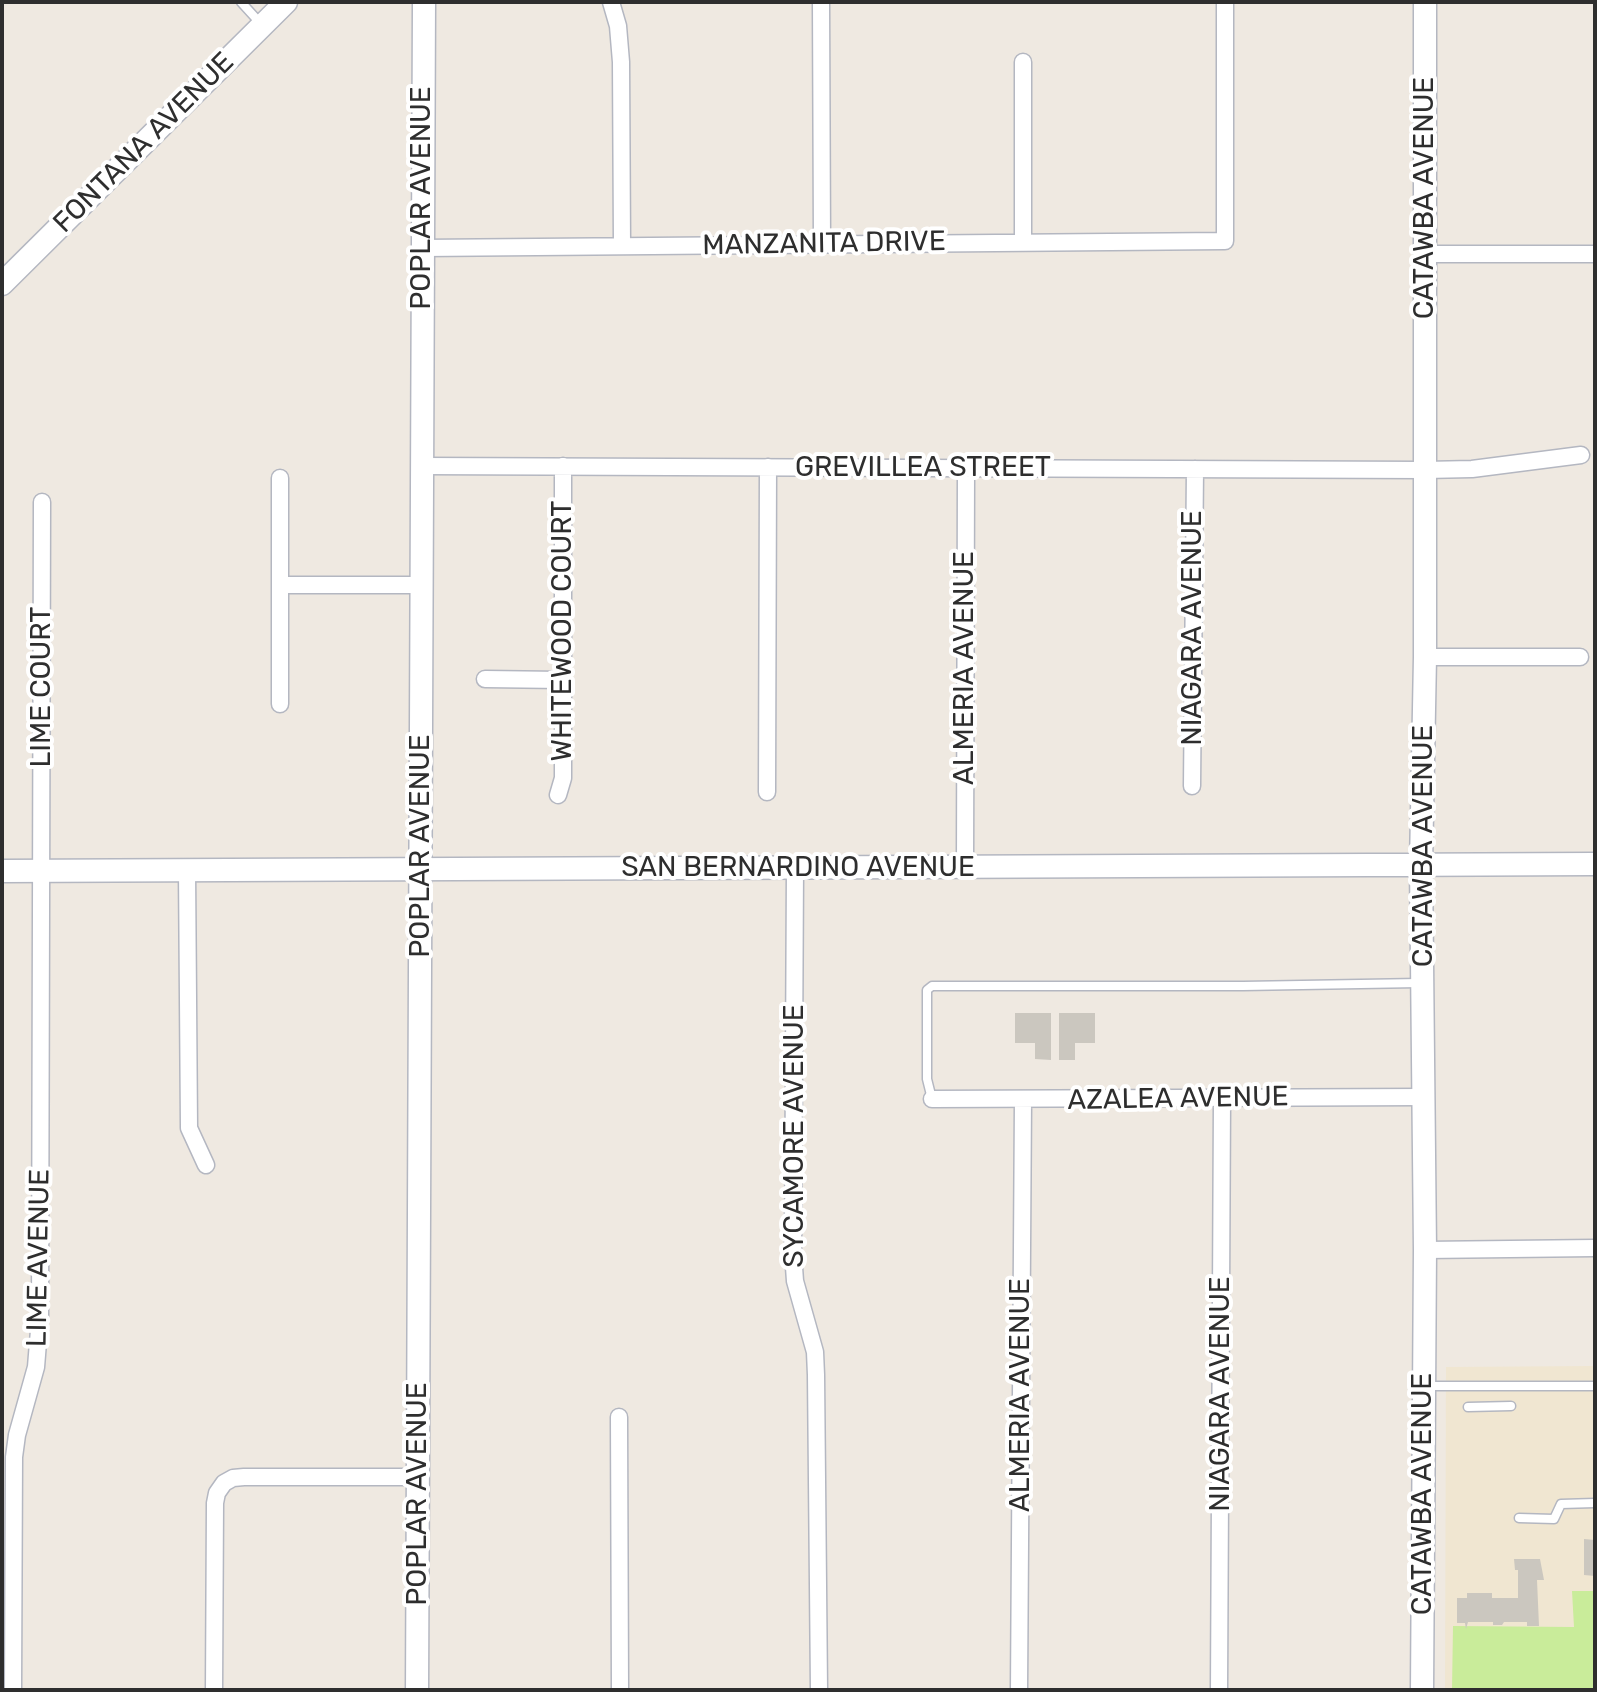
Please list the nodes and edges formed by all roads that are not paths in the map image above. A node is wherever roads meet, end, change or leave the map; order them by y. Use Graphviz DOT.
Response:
graph roads {
  1 [pos="241,2"];
  2 [pos="286,2"];
  3 [pos="424,2"];
  4 [pos="611,2"];
  5 [pos="821,2"];
  6 [pos="1225,2"];
  7 [pos="1425,2"];
  8 [pos="263,26"];
  9 [pos="1023,62"];
  10 [pos="1023,242"];
  11 [pos="822,244"];
  12 [pos="622,246"];
  13 [pos="422,248"];
  14 [pos="1424,254"];
  15 [pos="1595,254"];
  16 [pos="2,284"];
  17 [pos="1581,455"];
  18 [pos="421,466"];
  19 [pos="563,466"];
  20 [pos="768,467"];
  21 [pos="966,468"];
  22 [pos="1195,469"];
  23 [pos="1425,470"];
  24 [pos="280,478"];
  25 [pos="42,502"];
  26 [pos="281,585"];
  27 [pos="421,585"];
  28 [pos="1425,657"];
  29 [pos="1580,657"];
  30 [pos="485,679"];
  31 [pos="562,680"];
  32 [pos="280,704"];
  33 [pos="1192,786"];
  34 [pos="767,792"];
  35 [pos="558,795"];
  36 [pos="1595,864"];
  37 [pos="1421,865"];
  38 [pos="795,867"];
  39 [pos="965,867"];
  40 [pos="421,869"];
  41 [pos="187,870"];
  42 [pos="2,871"];
  43 [pos="41,871"];
  44 [pos="1424,982"];
  45 [pos="1425,1097"];
  46 [pos="932,1099"];
  47 [pos="1222,1099"];
  48 [pos="1023,1100"];
  49 [pos="206,1165"];
  50 [pos="1595,1248"];
  51 [pos="1425,1250"];
  52 [pos="1424,1386"];
  53 [pos="1595,1386"];
  54 [pos="1511,1406"];
  55 [pos="1468,1407"];
  56 [pos="619,1417"];
  57 [pos="419,1477"];
  58 [pos="7,1498"];
  59 [pos="1595,1503"];
  60 [pos="1519,1518"];
  61 [pos="13,1690"];
  62 [pos="214,1690"];
  63 [pos="417,1690"];
  64 [pos="620,1690"];
  65 [pos="819,1690"];
  66 [pos="1019,1690"];
  67 [pos="1219,1690"];
  68 [pos="1422,1690"];
  1 -- 8 [label="lane"];
  2 -- 8 [label="street, FONTANA AVENUE"];
  3 -- 13 [label="street, POPLAR AVENUE"];
  4 -- 12 [label="street"];
  5 -- 11 [label="street"];
  6 -- 10 [label="street, MANZANITA DRIVE"];
  7 -- 14 [label="street, CATAWBA AVENUE"];
  8 -- 16 [label="street, FONTANA AVENUE"];
  9 -- 10 [label="street"];
  10 -- 11 [label="street, MANZANITA DRIVE"];
  11 -- 12 [label="street, MANZANITA DRIVE"];
  12 -- 13 [label="street, MANZANITA DRIVE"];
  13 -- 18 [label="street, POPLAR AVENUE"];
  14 -- 15 [label="street"];
  14 -- 23 [label="street, CATAWBA AVENUE"];
  17 -- 23 [label="street, GREVILLEA STREET"];
  18 -- 19 [label="street, GREVILLEA STREET"];
  18 -- 27 [label="street, POPLAR AVENUE"];
  19 -- 20 [label="street, GREVILLEA STREET"];
  19 -- 31 [label="street, WHITEWOOD COURT"];
  20 -- 21 [label="street, GREVILLEA STREET"];
  20 -- 34 [label="street"];
  21 -- 22 [label="street, GREVILLEA STREET"];
  21 -- 39 [label="street, ALMERIA AVENUE"];
  22 -- 23 [label="street, GREVILLEA STREET"];
  22 -- 33 [label="street, NIAGARA AVENUE"];
  23 -- 28 [label="street, CATAWBA AVENUE"];
  24 -- 26 [label="street"];
  25 -- 43 [label="street, LIME COURT"];
  26 -- 27 [label="street"];
  26 -- 32 [label="street"];
  27 -- 40 [label="street, POPLAR AVENUE"];
  28 -- 29 [label="street"];
  28 -- 37 [label="street, CATAWBA AVENUE"];
  30 -- 31 [label="street"];
  31 -- 35 [label="street, WHITEWOOD COURT"];
  36 -- 37 [label="street, SAN BERNARDINO AVENUE"];
  37 -- 39 [label="street, SAN BERNARDINO AVENUE"];
  37 -- 44 [label="street, CATAWBA AVENUE"];
  38 -- 39 [label="street, SAN BERNARDINO AVENUE"];
  38 -- 40 [label="street, SAN BERNARDINO AVENUE"];
  38 -- 65 [label="street, SYCAMORE AVENUE"];
  40 -- 41 [label="street, SAN BERNARDINO AVENUE"];
  40 -- 57 [label="street, POPLAR AVENUE"];
  41 -- 43 [label="street, SAN BERNARDINO AVENUE"];
  41 -- 49 [label="street"];
  42 -- 43 [label="street, SAN BERNARDINO AVENUE"];
  43 -- 58 [label="street, LIME AVENUE"];
  44 -- 45 [label="street, CATAWBA AVENUE"];
  44 -- 46 [label="lane"];
  45 -- 47 [label="street, AZALEA AVENUE"];
  45 -- 51 [label="street, CATAWBA AVENUE"];
  46 -- 48 [label="street, AZALEA AVENUE"];
  47 -- 48 [label="street, AZALEA AVENUE"];
  47 -- 67 [label="street, NIAGARA AVENUE"];
  48 -- 66 [label="street, ALMERIA AVENUE"];
  50 -- 51 [label="street"];
  51 -- 52 [label="street, CATAWBA AVENUE"];
  52 -- 53 [label="lane"];
  52 -- 68 [label="street, CATAWBA AVENUE"];
  54 -- 55 [label="lane"];
  56 -- 64 [label="street"];
  57 -- 62 [label="street"];
  57 -- 63 [label="street, POPLAR AVENUE"];
  58 -- 61 [label="street, LIME AVENUE"];
  59 -- 60 [label="lane"];
}
